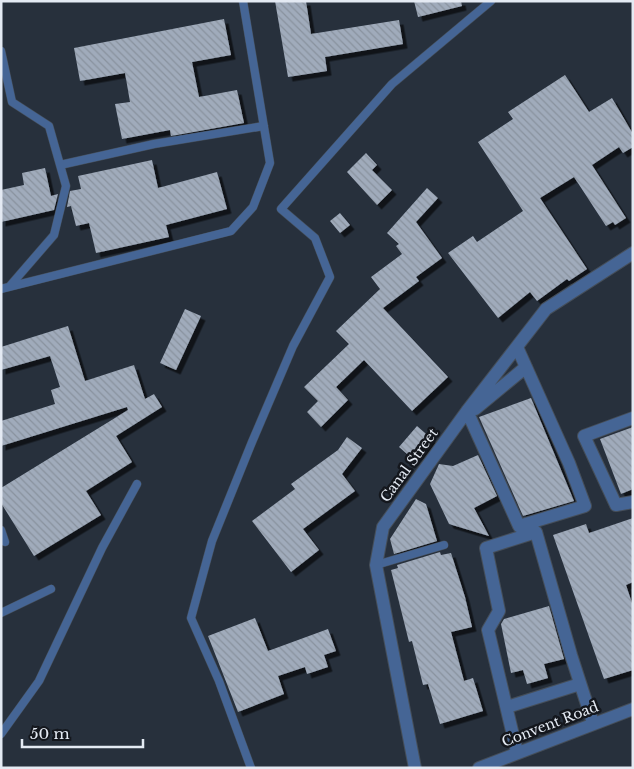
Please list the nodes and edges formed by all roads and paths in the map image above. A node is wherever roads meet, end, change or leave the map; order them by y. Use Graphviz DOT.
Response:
graph roads {
  1 [pos="243,1"];
  2 [pos="491,1"];
  3 [pos="1,50"];
  4 [pos="4,79"];
  5 [pos="264,126"];
  6 [pos="60,165"];
  7 [pos="633,253"];
  8 [pos="5,288"];
  9 [pos="517,347"];
  10 [pos="526,368"];
  11 [pos="469,412"];
  12 [pos="633,418"];
  13 [pos="137,484"];
  14 [pos="633,502"];
  15 [pos="1,530"];
  16 [pos="5,542"];
  17 [pos="444,545"];
  18 [pos="376,565"];
  19 [pos="51,589"];
  20 [pos="1,613"];
  21 [pos="580,684"];
  22 [pos="506,707"];
  23 [pos="633,709"];
  24 [pos="593,723"];
  25 [pos="1,734"];
  26 [pos="518,752"];
  27 [pos="251,768"];
  28 [pos="416,768"];
  29 [pos="479,768"];
  1 -- 5 [label="lane"];
  2 -- 27 [label="lane"];
  3 -- 4 [label="lane"];
  4 -- 6 [label="lane"];
  5 -- 6 [label="lane"];
  5 -- 8 [label="lane"];
  6 -- 8 [label="lane"];
  7 -- 9 [label="street, Canal Street"];
  9 -- 10 [label="street"];
  9 -- 11 [label="street, Canal Street"];
  10 -- 11 [label="street"];
  10 -- 11 [label="street"];
  11 -- 18 [label="street, Canal Street"];
  12 -- 14 [label="street"];
  13 -- 25 [label="lane"];
  15 -- 16 [label="lane"];
  17 -- 18 [label="lane"];
  18 -- 28 [label="street, Canal Street"];
  19 -- 20 [label="lane"];
  21 -- 22 [label="street"];
  21 -- 22 [label="street"];
  21 -- 24 [label="street"];
  22 -- 26 [label="street"];
  23 -- 24 [label="street, Convent Road"];
  24 -- 26 [label="street, Convent Road"];
  26 -- 29 [label="street, Convent Road"];
}
